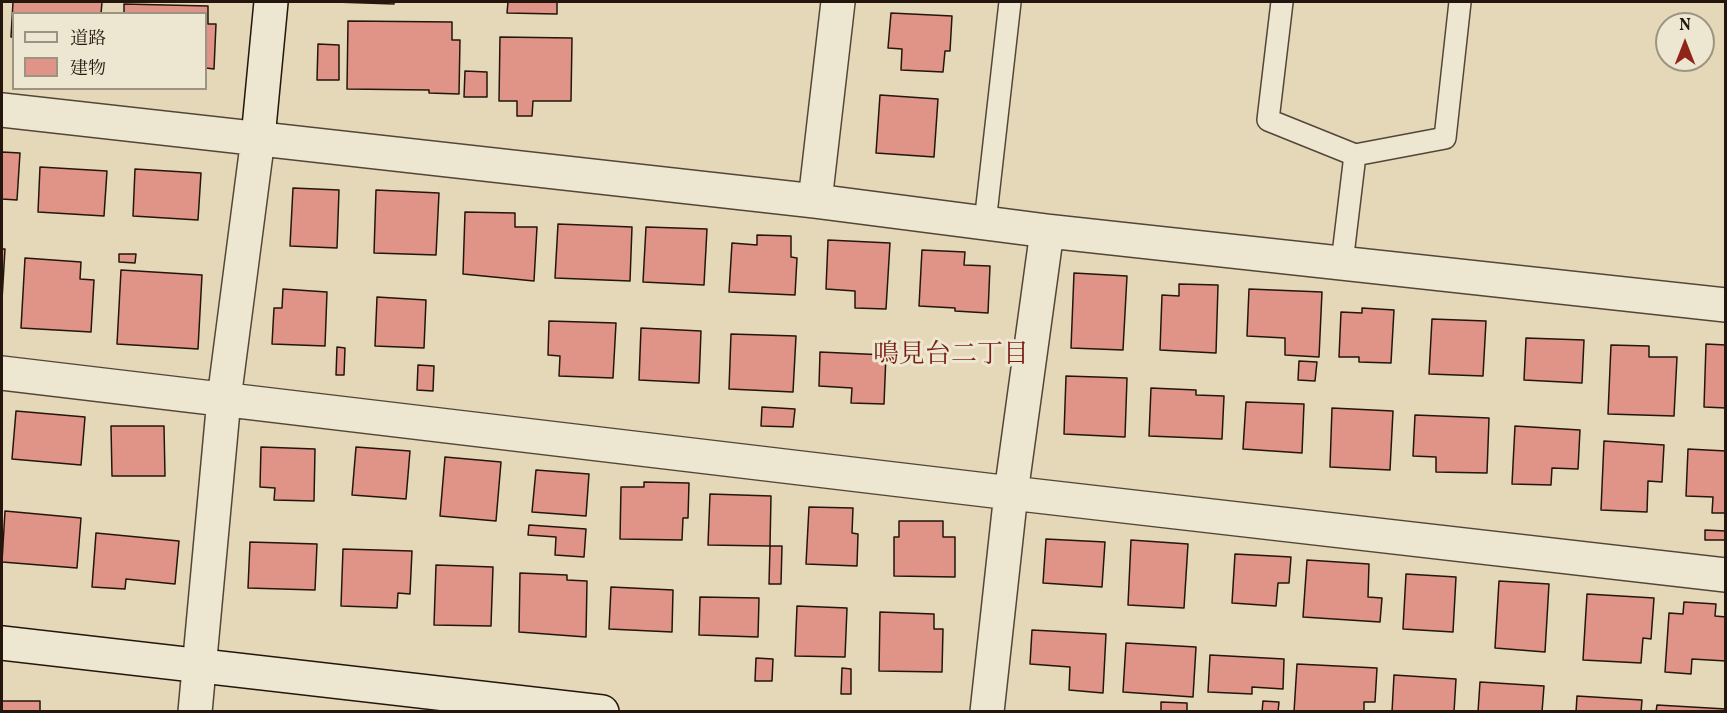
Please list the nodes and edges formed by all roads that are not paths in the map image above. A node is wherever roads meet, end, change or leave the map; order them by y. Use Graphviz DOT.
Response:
graph roads {
  1 [pos="271,2"];
  2 [pos="838,2"];
  3 [pos="1010,2"];
  4 [pos="1282,2"];
  5 [pos="1460,2"];
  6 [pos="2,110"];
  7 [pos="258,138"];
  8 [pos="1355,154"];
  9 [pos="815,201"];
  10 [pos="985,223"];
  11 [pos="1047,231"];
  12 [pos="1342,263"];
  13 [pos="1725,304"];
  14 [pos="2,373"];
  15 [pos="224,399"];
  16 [pos="1011,493"];
  17 [pos="1725,574"];
  18 [pos="2,643"];
  19 [pos="200,665"];
  20 [pos="195,711"];
  21 [pos="602,711"];
  22 [pos="987,711"];
  1 -- 7 [label="street"];
  2 -- 9 [label="street"];
  3 -- 10 [label="lane"];
  4 -- 8 [label="lane"];
  5 -- 8 [label="lane"];
  6 -- 7 [label="street"];
  7 -- 9 [label="street"];
  7 -- 15 [label="street"];
  8 -- 12 [label="lane"];
  9 -- 10 [label="street"];
  10 -- 11 [label="street"];
  11 -- 12 [label="street"];
  11 -- 16 [label="street"];
  12 -- 13 [label="street"];
  14 -- 15 [label="street"];
  15 -- 16 [label="street"];
  15 -- 19 [label="street"];
  16 -- 17 [label="street"];
  16 -- 22 [label="street"];
  18 -- 19 [label="street"];
  19 -- 20 [label="street"];
  19 -- 21 [label="street"];
}
